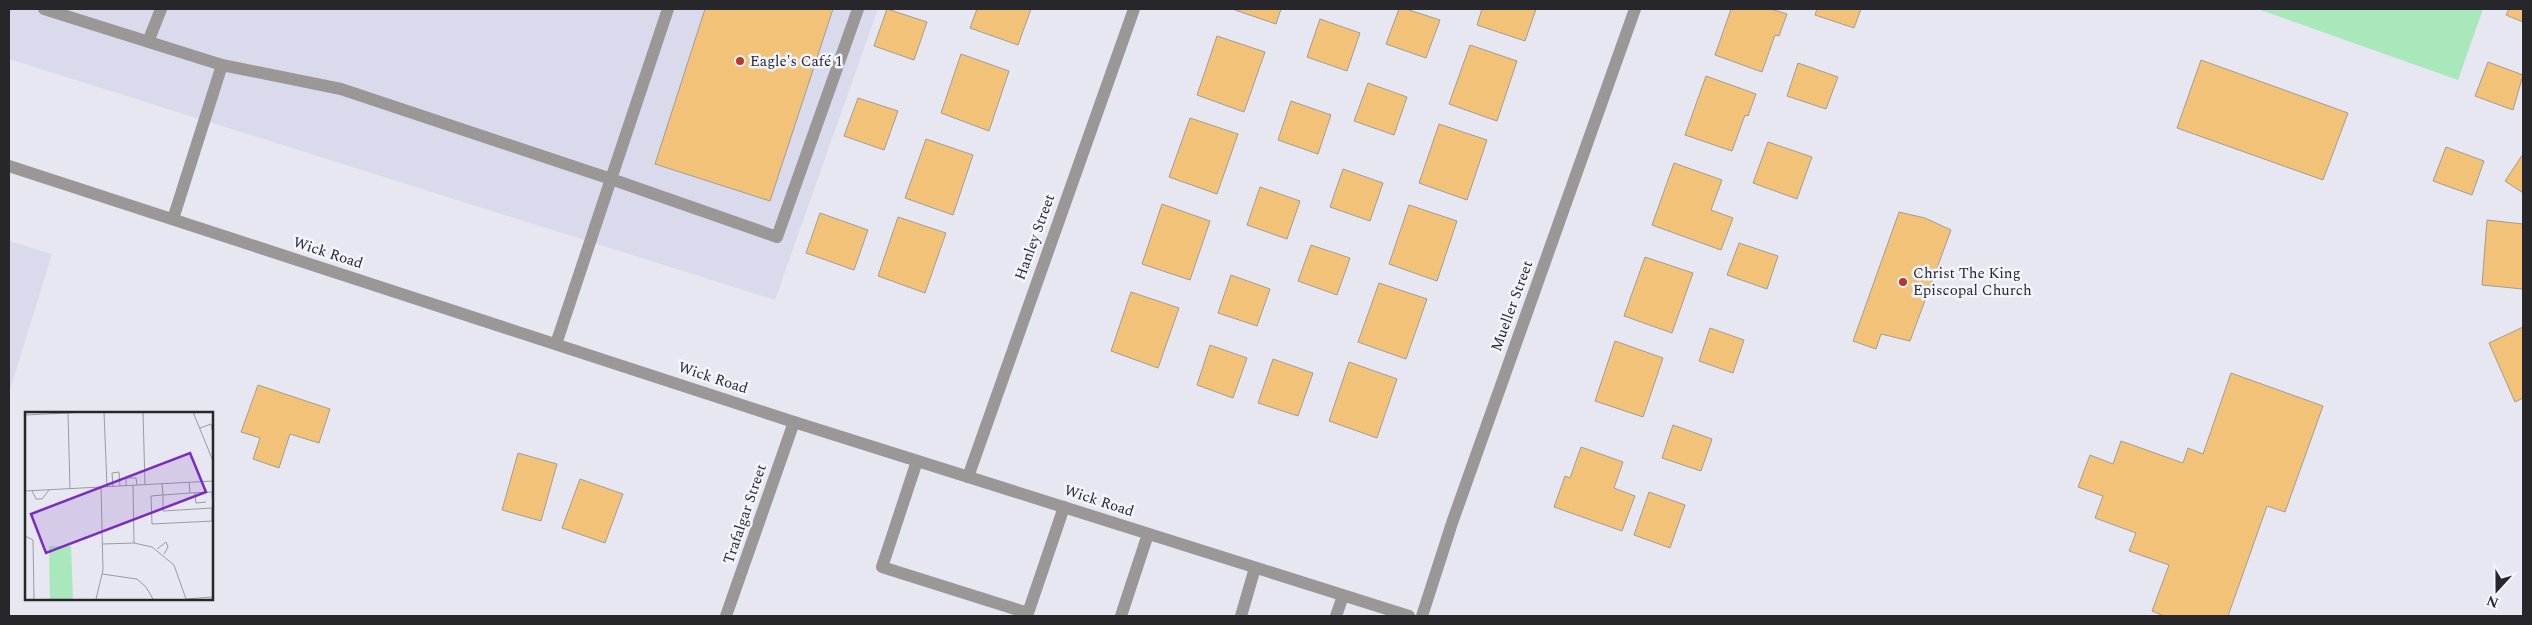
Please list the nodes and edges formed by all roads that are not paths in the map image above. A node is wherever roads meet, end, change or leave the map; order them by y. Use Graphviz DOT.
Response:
graph roads {
  1 [pos="44,9"];
  2 [pos="161,9"];
  3 [pos="668,9"];
  4 [pos="858,9"];
  5 [pos="1134,9"];
  6 [pos="1635,9"];
  7 [pos="148,42"];
  8 [pos="222,65"];
  9 [pos="9,166"];
  10 [pos="611,179"];
  11 [pos="173,219"];
  12 [pos="556,344"];
  13 [pos="794,422"];
  14 [pos="917,461"];
  15 [pos="968,477"];
  16 [pos="1064,507"];
  17 [pos="1148,534"];
  18 [pos="1255,568"];
  19 [pos="1343,596"];
  20 [pos="726,616"];
  21 [pos="1121,616"];
  22 [pos="1241,616"];
  23 [pos="1336,616"];
  24 [pos="1409,616"];
  25 [pos="1422,616"];
  1 -- 7 [label="street"];
  2 -- 7 [label="street"];
  3 -- 10 [label="street"];
  4 -- 10 [label="street"];
  5 -- 15 [label="street, Hanley Street"];
  6 -- 25 [label="street, Mueller Street"];
  7 -- 8 [label="street"];
  8 -- 10 [label="street"];
  8 -- 11 [label="street"];
  9 -- 11 [label="street, Wick Road"];
  10 -- 12 [label="street"];
  11 -- 12 [label="street, Wick Road"];
  12 -- 13 [label="street, Wick Road"];
  13 -- 14 [label="street, Wick Road"];
  13 -- 20 [label="street, Trafalgar Street"];
  14 -- 15 [label="street, Wick Road"];
  14 -- 16 [label="street"];
  15 -- 16 [label="street, Wick Road"];
  16 -- 17 [label="street, Wick Road"];
  17 -- 18 [label="street, Wick Road"];
  17 -- 21 [label="street"];
  18 -- 19 [label="street, Wick Road"];
  18 -- 22 [label="street"];
  19 -- 23 [label="street"];
  19 -- 24 [label="street, Wick Road"];
}
